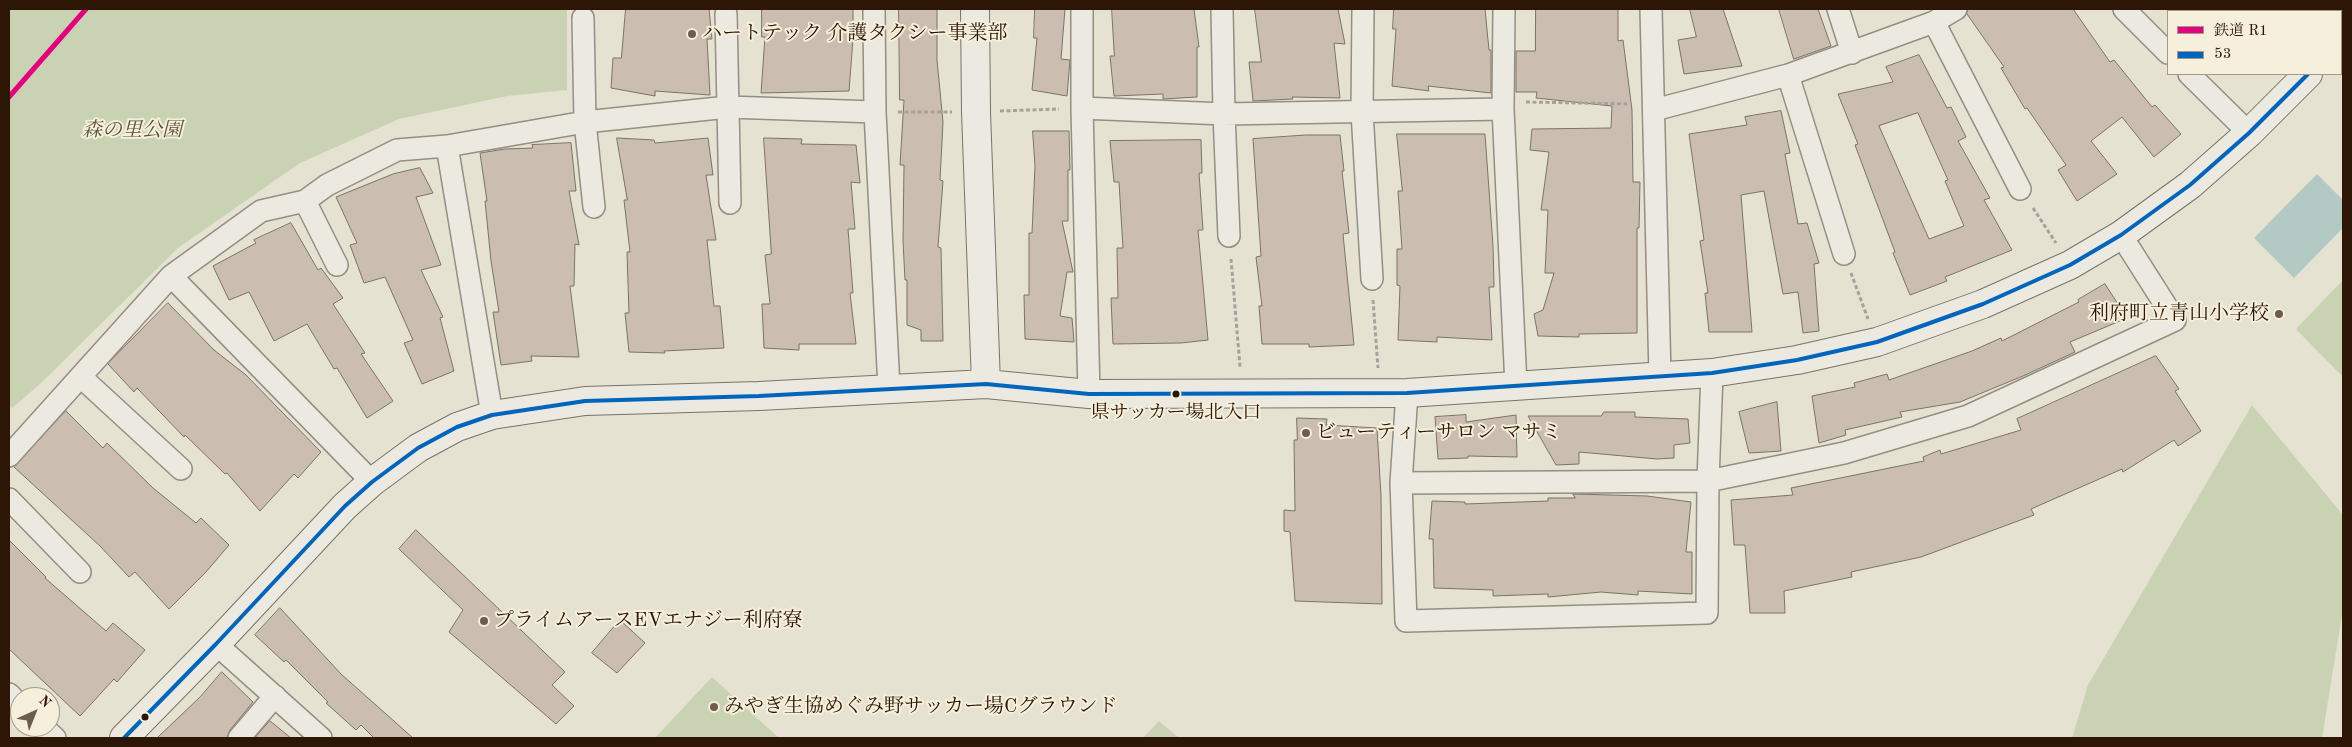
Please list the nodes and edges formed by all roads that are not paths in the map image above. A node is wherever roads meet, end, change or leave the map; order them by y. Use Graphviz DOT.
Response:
graph roads {
  1 [pos="874,9"];
  2 [pos="975,9"];
  3 [pos="1082,9"];
  4 [pos="1222,9"];
  5 [pos="1363,9"];
  6 [pos="1504,9"];
  7 [pos="1650,9"];
  8 [pos="1838,9"];
  9 [pos="1956,9"];
  10 [pos="2124,9"];
  11 [pos="726,14"];
  12 [pos="583,18"];
  13 [pos="1934,22"];
  14 [pos="2167,52"];
  15 [pos="1852,53"];
  16 [pos="1788,75"];
  17 [pos="2190,75"];
  18 [pos="2307,75"];
  19 [pos="1503,106"];
  20 [pos="728,107"];
  21 [pos="1654,107"];
  22 [pos="1082,108"];
  23 [pos="875,112"];
  24 [pos="1362,112"];
  25 [pos="1224,114"];
  26 [pos="585,122"];
  27 [pos="2249,133"];
  28 [pos="446,146"];
  29 [pos="2020,189"];
  30 [pos="304,201"];
  31 [pos="730,203"];
  32 [pos="594,206"];
  33 [pos="2121,235"];
  34 [pos="1229,236"];
  35 [pos="1844,254"];
  36 [pos="337,266"];
  37 [pos="170,276"];
  38 [pos="1372,279"];
  39 [pos="1712,373"];
  40 [pos="1660,376"];
  41 [pos="81,377"];
  42 [pos="986,384"];
  43 [pos="1516,386"];
  44 [pos="890,388"];
  45 [pos="1407,393"];
  46 [pos="1089,394"];
  47 [pos="492,414"];
  48 [pos="9,456"];
  49 [pos="182,469"];
  50 [pos="1708,481"];
  51 [pos="372,482"];
  52 [pos="1401,484"];
  53 [pos="9,499"];
  54 [pos="80,572"];
  55 [pos="216,644"];
  56 [pos="276,696"];
  57 [pos="124,738"];
  58 [pos="239,738"];
  59 [pos="321,738"];
  1 -- 23 [label="street"];
  2 -- 42 [label="street"];
  3 -- 22 [label="street"];
  4 -- 25 [label="street"];
  5 -- 24 [label="street"];
  6 -- 19 [label="street"];
  7 -- 21 [label="street"];
  8 -- 15 [label="street"];
  9 -- 13 [label="street"];
  10 -- 14 [label="street"];
  11 -- 20 [label="street"];
  12 -- 26 [label="street"];
  13 -- 15 [label="street"];
  13 -- 29 [label="street"];
  15 -- 16 [label="street"];
  16 -- 21 [label="street"];
  16 -- 35 [label="street"];
  17 -- 27 [label="street"];
  18 -- 27 [label="street"];
  19 -- 24 [label="street"];
  19 -- 43 [label="street"];
  20 -- 23 [label="street"];
  20 -- 26 [label="street"];
  20 -- 31 [label="street"];
  21 -- 40 [label="street"];
  22 -- 25 [label="street"];
  22 -- 46 [label="street"];
  23 -- 44 [label="street"];
  24 -- 25 [label="street"];
  24 -- 38 [label="street"];
  25 -- 34 [label="street"];
  26 -- 28 [label="street"];
  26 -- 32 [label="street"];
  27 -- 33 [label="street"];
  28 -- 30 [label="street"];
  28 -- 47 [label="street"];
  30 -- 36 [label="street"];
  30 -- 37 [label="street"];
  33 -- 39 [label="street"];
  33 -- 50 [label="street"];
  37 -- 41 [label="street"];
  37 -- 51 [label="street"];
  39 -- 40 [label="street"];
  39 -- 50 [label="street"];
  40 -- 43 [label="street"];
  41 -- 48 [label="street"];
  41 -- 49 [label="street"];
  42 -- 44 [label="street"];
  42 -- 46 [label="street"];
  43 -- 45 [label="street"];
  44 -- 47 [label="street"];
  45 -- 46 [label="street"];
  45 -- 52 [label="street"];
  47 -- 51 [label="street"];
  50 -- 52 [label="street"];
  50 -- 52 [label="street"];
  51 -- 55 [label="street"];
  53 -- 54 [label="street"];
  55 -- 56 [label="street"];
  55 -- 57 [label="street"];
  56 -- 58 [label="street"];
  56 -- 59 [label="street"];
}
